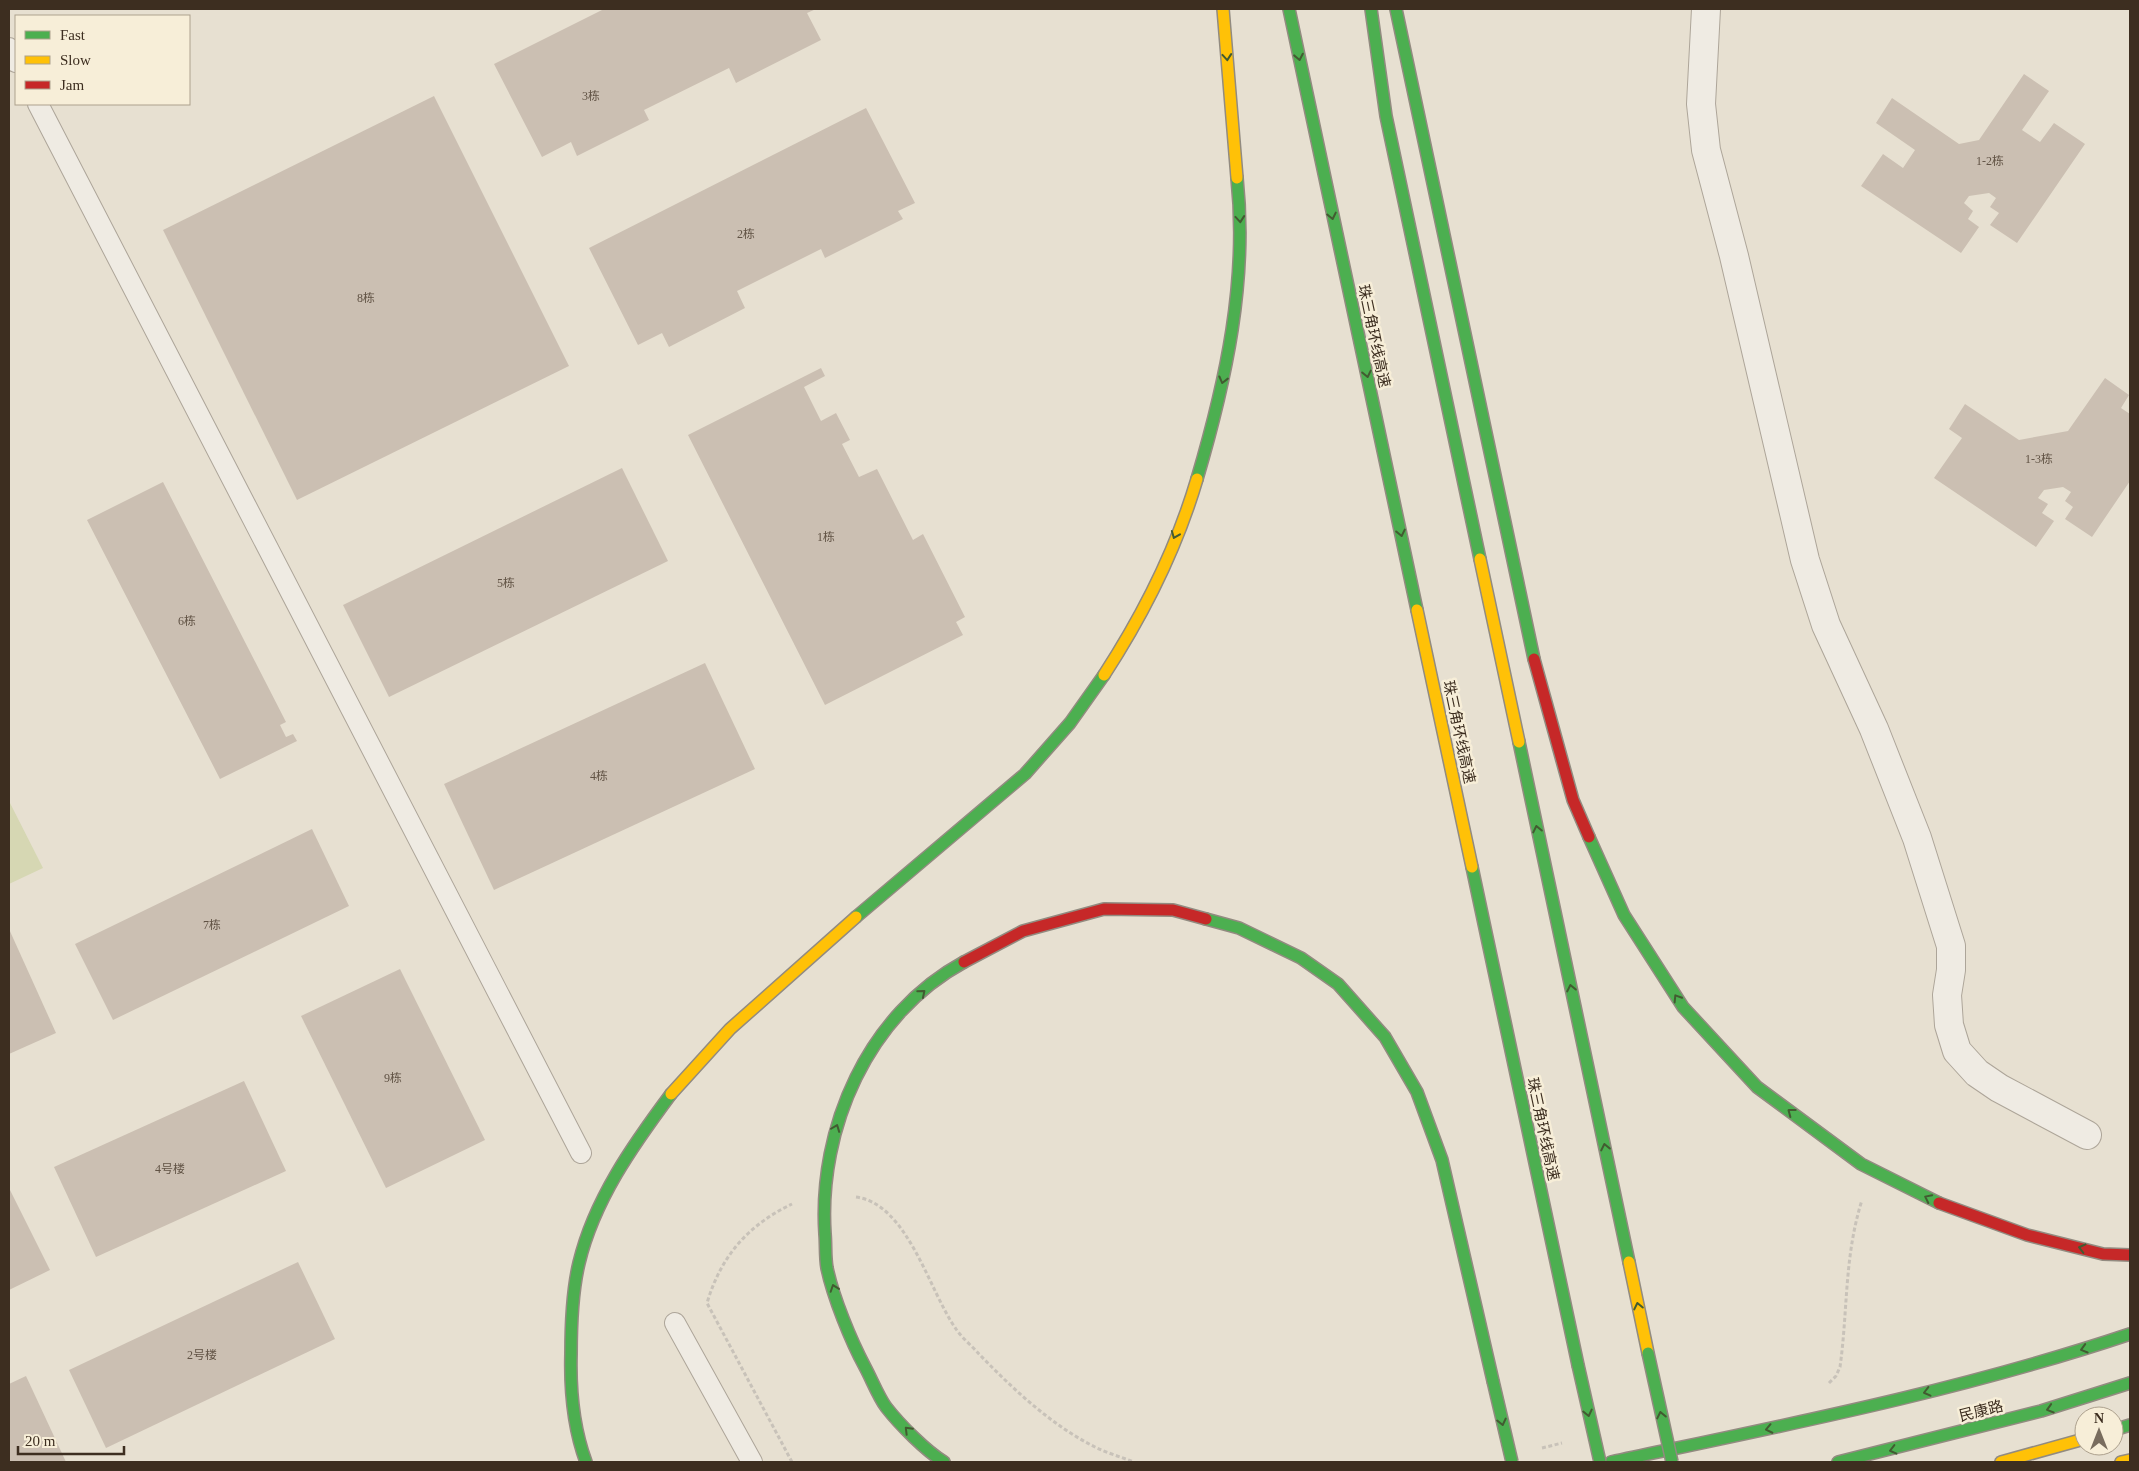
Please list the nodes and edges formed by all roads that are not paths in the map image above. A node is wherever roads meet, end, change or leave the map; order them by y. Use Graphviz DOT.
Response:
graph roads {
  1 [pos="1223,9"];
  2 [pos="1289,9"];
  3 [pos="1371,9"];
  4 [pos="1396,9"];
  5 [pos="1706,9"];
  6 [pos="9,48"];
  7 [pos="15,60"];
  8 [pos="39,105"];
  9 [pos="2087,1134"];
  10 [pos="581,1153"];
  11 [pos="2130,1255"];
  12 [pos="675,1324"];
  13 [pos="2130,1334"];
  14 [pos="2130,1384"];
  15 [pos="2074,1442"];
  16 [pos="2130,1460"];
  17 [pos="586,1462"];
  18 [pos="752,1462"];
  19 [pos="944,1462"];
  20 [pos="1512,1462"];
  21 [pos="1600,1462"];
  22 [pos="1612,1462"];
  23 [pos="1672,1462"];
  24 [pos="1838,1462"];
  25 [pos="2001,1462"];
  26 [pos="2121,1462"];
  1 -- 17 [label="main road, one-way"];
  2 -- 21 [label="main road, 珠三角环线高速, one-way, bridge"];
  23 -- 3 [label="main road, one-way, bridge"];
  11 -- 4 [label="main road, one-way"];
  5 -- 9 [label="street"];
  6 -- 7 [label="lane"];
  8 -- 10 [label="lane"];
  12 -- 18 [label="lane"];
  13 -- 22 [label="main road, one-way"];
  14 -- 24 [label="main road, 民康路, one-way"];
  15 -- 25 [label="main road"];
  16 -- 26 [label="main road"];
  19 -- 20 [label="main road, one-way, bridge"];
}
